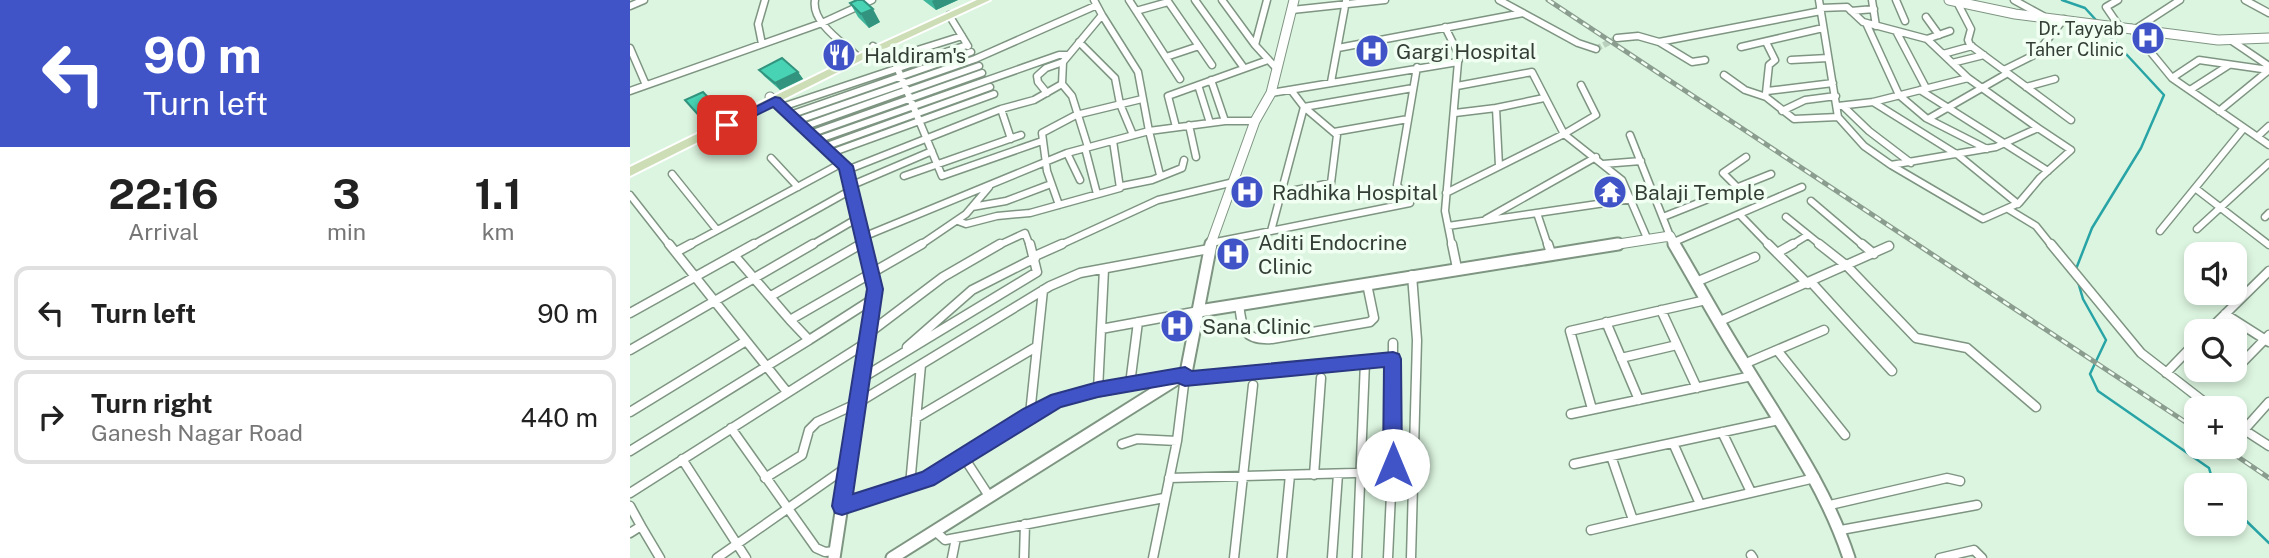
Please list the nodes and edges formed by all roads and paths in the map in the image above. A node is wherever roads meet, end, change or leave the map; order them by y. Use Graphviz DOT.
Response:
graph roads {
  1 [pos="644,0"];
  2 [pos="765,0"];
  3 [pos="815,0"];
  4 [pos="872,0"];
  5 [pos="1129,0"];
  6 [pos="1195,0"];
  7 [pos="1222,0"];
  8 [pos="1267,0"];
  9 [pos="1385,0"];
  10 [pos="1499,0"];
  11 [pos="1819,0"];
  12 [pos="1872,0"];
  13 [pos="1896,0"];
  14 [pos="2014,0"];
  15 [pos="2118,0"];
  16 [pos="2180,0"];
  17 [pos="2245,0"];
  18 [pos="979,1"];
  19 [pos="1168,1"];
  20 [pos="1953,1"];
  21 [pos="1346,2"];
  22 [pos="1095,3"];
  23 [pos="1293,5"];
  24 [pos="630,6"];
  25 [pos="1874,9"];
  26 [pos="1820,10"];
  27 [pos="1136,11"];
  28 [pos="1851,11"];
  29 [pos="1523,13"];
  30 [pos="2269,13"];
  31 [pos="949,15"];
  32 [pos="1102,15"];
  33 [pos="2043,16"];
  34 [pos="1926,17"];
  35 [pos="2065,19"];
  36 [pos="1905,21"];
  37 [pos="822,23"];
  38 [pos="1866,23"];
  39 [pos="2114,25"];
  40 [pos="1877,26"];
  41 [pos="1445,27"];
  42 [pos="1823,28"];
  43 [pos="2134,28"];
  44 [pos="1896,31"];
  45 [pos="1950,31"];
  46 [pos="1939,34"];
  47 [pos="962,36"];
  48 [pos="1617,38"];
  49 [pos="2269,38"];
  50 [pos="1927,39"];
  51 [pos="2232,41"];
  52 [pos="1079,42"];
  53 [pos="1659,42"];
  54 [pos="1766,42"];
  55 [pos="762,44"];
  56 [pos="967,45"];
  57 [pos="1255,45"];
  58 [pos="1199,46"];
  59 [pos="1972,46"];
  60 [pos="1741,47"];
  61 [pos="630,48"];
  62 [pos="875,48"];
  63 [pos="1338,48"];
  64 [pos="1596,49"];
  65 [pos="971,52"];
  66 [pos="1943,54"];
  67 [pos="856,55"];
  68 [pos="1068,55"];
  69 [pos="1984,55"];
  70 [pos="1166,57"];
  71 [pos="892,58"];
  72 [pos="1828,58"];
  73 [pos="975,59"];
  74 [pos="1268,60"];
  75 [pos="1705,60"];
  76 [pos="1791,60"];
  77 [pos="1063,62"];
  78 [pos="1458,62"];
  79 [pos="1952,63"];
  80 [pos="2230,64"];
  81 [pos="1212,65"];
  82 [pos="1417,66"];
  83 [pos="897,68"];
  84 [pos="1244,68"];
  85 [pos="1277,69"];
  86 [pos="2269,69"];
  87 [pos="981,70"];
  88 [pos="2006,72"];
  89 [pos="1724,75"];
  90 [pos="901,76"];
  91 [pos="1968,78"];
  92 [pos="2172,78"];
  93 [pos="1181,79"];
  94 [pos="2054,79"];
  95 [pos="1211,80"];
  96 [pos="1331,82"];
  97 [pos="1833,83"];
  98 [pos="988,84"];
  99 [pos="1062,84"];
  100 [pos="646,85"];
  101 [pos="1198,85"];
  102 [pos="1581,85"];
  103 [pos="1457,86"];
  104 [pos="1981,86"];
  105 [pos="2026,87"];
  106 [pos="1413,88"];
  107 [pos="1923,89"];
  108 [pos="1291,90"];
  109 [pos="2190,90"];
  110 [pos="630,91"];
  111 [pos="909,93"];
  112 [pos="1047,93"];
  113 [pos="1271,93"];
  114 [pos="994,94"];
  115 [pos="1766,94"];
  116 [pos="1899,95"];
  117 [pos="1836,96"];
  118 [pos="1544,98"];
  119 [pos="1142,99"];
  120 [pos="1873,102"];
  121 [pos="1121,104"];
  122 [pos="1840,106"];
  123 [pos="1947,106"];
  124 [pos="1304,107"];
  125 [pos="1496,107"];
  126 [pos="1001,108"];
  127 [pos="1782,111"];
  128 [pos="2219,111"];
  129 [pos="917,113"];
  130 [pos="1455,113"];
  131 [pos="1076,115"];
  132 [pos="1838,117"];
  133 [pos="1408,119"];
  134 [pos="1928,119"];
  135 [pos="2071,120"];
  136 [pos="920,121"];
  137 [pos="1225,121"];
  138 [pos="1255,121"];
  139 [pos="1210,123"];
  140 [pos="800,124"];
  141 [pos="1189,125"];
  142 [pos="2269,126"];
  143 [pos="1176,127"];
  144 [pos="2038,128"];
  145 [pos="2244,128"];
  146 [pos="1149,131"];
  147 [pos="1334,132"];
  148 [pos="1564,134"];
  149 [pos="1021,135"];
  150 [pos="1133,135"];
  151 [pos="1630,135"];
  152 [pos="2256,136"];
  153 [pos="927,138"];
  154 [pos="1011,139"];
  155 [pos="1042,141"];
  156 [pos="1113,141"];
  157 [pos="2006,143"];
  158 [pos="2269,145"];
  159 [pos="1086,148"];
  160 [pos="1988,149"];
  161 [pos="932,151"];
  162 [pos="1067,153"];
  163 [pos="1958,155"];
  164 [pos="1196,157"];
  165 [pos="1746,157"];
  166 [pos="771,158"];
  167 [pos="1595,158"];
  168 [pos="1184,160"];
  169 [pos="1641,161"];
  170 [pos="1045,162"];
  171 [pos="1603,163"];
  172 [pos="1912,163"];
  173 [pos="2269,163"];
  174 [pos="630,164"];
  175 [pos="937,165"];
  176 [pos="1891,165"];
  177 [pos="1499,166"];
  178 [pos="844,167"];
  179 [pos="2048,171"];
  180 [pos="630,172"];
  181 [pos="672,174"];
  182 [pos="1771,174"];
  183 [pos="1160,175"];
  184 [pos="904,176"];
  185 [pos="1080,180"];
  186 [pos="1234,182"];
  187 [pos="1051,184"];
  188 [pos="989,186"];
  189 [pos="1122,186"];
  190 [pos="797,187"];
  191 [pos="1737,187"];
  192 [pos="1802,187"];
  193 [pos="851,188"];
  194 [pos="2195,188"];
  195 [pos="1281,193"];
  196 [pos="1446,193"];
  197 [pos="1097,194"];
  198 [pos="630,195"];
  199 [pos="1632,199"];
  200 [pos="1811,201"];
  201 [pos="2018,204"];
  202 [pos="1059,205"];
  203 [pos="972,207"];
  204 [pos="2221,208"];
  205 [pos="2008,209"];
  206 [pos="1537,213"];
  207 [pos="1740,215"];
  208 [pos="1663,217"];
  209 [pos="1786,217"];
  210 [pos="858,218"];
  211 [pos="958,221"];
  212 [pos="1482,221"];
  213 [pos="1448,226"];
  214 [pos="2197,229"];
  215 [pos="717,230"];
  216 [pos="1272,231"];
  217 [pos="2160,231"];
  218 [pos="1808,235"];
  219 [pos="1647,238"];
  220 [pos="1672,239"];
  221 [pos="863,240"];
  222 [pos="2269,245"];
  223 [pos="1210,246"];
  224 [pos="1889,246"];
  225 [pos="676,252"];
  226 [pos="1551,253"];
  227 [pos="1777,253"];
  228 [pos="1874,254"];
  229 [pos="734,255"];
  230 [pos="1035,257"];
  231 [pos="1755,257"];
  232 [pos="1847,266"];
  233 [pos="1457,268"];
  234 [pos="1104,269"];
  235 [pos="871,271"];
  236 [pos="2269,271"];
  237 [pos="1412,275"];
  238 [pos="696,276"];
  239 [pos="754,278"];
  240 [pos="1696,282"];
  241 [pos="1366,283"];
  242 [pos="1810,283"];
  243 [pos="1043,290"];
  244 [pos="771,296"];
  245 [pos="873,299"];
  246 [pos="715,300"];
  247 [pos="1706,300"];
  248 [pos="1239,304"];
  249 [pos="1661,310"];
  250 [pos="1199,311"];
  251 [pos="630,313"];
  252 [pos="2225,314"];
  253 [pos="2220,319"];
  254 [pos="790,320"];
  255 [pos="1138,322"];
  256 [pos="1606,322"];
  257 [pos="1718,322"];
  258 [pos="1101,329"];
  259 [pos="1824,330"];
  260 [pos="867,338"];
  261 [pos="2268,339"];
  262 [pos="809,340"];
  263 [pos="746,341"];
  264 [pos="1393,343"];
  265 [pos="1677,345"];
  266 [pos="1036,347"];
  267 [pos="630,350"];
  268 [pos="1777,350"];
  269 [pos="2184,354"];
  270 [pos="1621,358"];
  271 [pos="893,359"];
  272 [pos="1393,359"];
  273 [pos="2247,359"];
  274 [pos="1365,362"];
  275 [pos="1744,364"];
  276 [pos="921,365"];
  277 [pos="766,367"];
  278 [pos="1892,371"];
  279 [pos="2166,373"];
  280 [pos="1184,376"];
  281 [pos="1752,376"];
  282 [pos="1321,378"];
  283 [pos="861,379"];
  284 [pos="1130,384"];
  285 [pos="1253,385"];
  286 [pos="1697,388"];
  287 [pos="1098,390"];
  288 [pos="787,392"];
  289 [pos="2196,396"];
  290 [pos="1639,400"];
  291 [pos="2269,402"];
  292 [pos="856,404"];
  293 [pos="2036,407"];
  294 [pos="631,409"];
  295 [pos="1592,409"];
  296 [pos="1030,414"];
  297 [pos="1571,414"];
  298 [pos="916,418"];
  299 [pos="1779,420"];
  300 [pos="2247,427"];
  301 [pos="731,428"];
  302 [pos="1722,432"];
  303 [pos="2247,432"];
  304 [pos="1845,435"];
  305 [pos="1177,441"];
  306 [pos="1673,443"];
  307 [pos="1122,444"];
  308 [pos="2269,446"];
  309 [pos="630,451"];
  310 [pos="963,456"];
  311 [pos="1611,456"];
  312 [pos="682,459"];
  313 [pos="1413,464"];
  314 [pos="1574,464"];
  315 [pos="847,467"];
  316 [pos="1392,468"];
  317 [pos="1361,473"];
  318 [pos="1338,474"];
  319 [pos="1290,475"];
  320 [pos="1314,475"];
  321 [pos="1242,477"];
  322 [pos="765,478"];
  323 [pos="1169,478"];
  324 [pos="1815,478"];
  325 [pos="1960,481"];
  326 [pos="910,485"];
  327 [pos="1751,492"];
  328 [pos="630,493"];
  329 [pos="989,496"];
  330 [pos="1164,498"];
  331 [pos="1700,505"];
  332 [pos="1830,505"];
  333 [pos="1977,505"];
  334 [pos="630,506"];
  335 [pos="842,506"];
  336 [pos="787,511"];
  337 [pos="1633,520"];
  338 [pos="1024,524"];
  339 [pos="641,526"];
  340 [pos="1591,530"];
  341 [pos="1841,530"];
  342 [pos="934,531"];
  343 [pos="630,534"];
  344 [pos="956,538"];
  345 [pos="737,545"];
  346 [pos="835,555"];
  347 [pos="894,557"];
  348 [pos="660,558"];
  349 [pos="717,558"];
  350 [pos="746,558"];
  351 [pos="953,558"];
  352 [pos="1024,558"];
  353 [pos="1153,558"];
  354 [pos="1234,558"];
  355 [pos="1282,558"];
  356 [pos="1332,558"];
  357 [pos="1357,558"];
  358 [pos="1388,558"];
  359 [pos="1411,558"];
  360 [pos="1849,558"];
  361 [pos="1940,558"];
  362 [pos="1982,558"];
  1 -- 24 [label="street"];
  2 -- 55 [label="street"];
  3 -- 37 [label="street"];
  4 -- 37 [label="street"];
  5 -- 27 [label="street"];
  6 -- 84 [label="street"];
  7 -- 57 [label="street"];
  8 -- 57 [label="street"];
  9 -- 21 [label="street"];
  10 -- 29 [label="street"];
  11 -- 26 [label="street"];
  12 -- 25 [label="street"];
  13 -- 36 [label="street"];
  14 -- 33 [label="street"];
  15 -- 39 [label="street"];
  16 -- 43 [label="street"];
  17 -- 30 [label="street"];
  18 -- 31 [label="main road"];
  18 -- 62 [label="main road"];
  19 -- 27 [label="street"];
  19 -- 58 [label="street"];
  20 -- 33 [label="street"];
  20 -- 59 [label="street"];
  21 -- 23 [label="street"];
  21 -- 63 [label="street"];
  22 -- 32 [label="street"];
  22 -- 73 [label="street"];
  23 -- 85 [label="street"];
  25 -- 28 [label="street"];
  25 -- 40 [label="street"];
  26 -- 28 [label="street"];
  26 -- 42 [label="street"];
  26 -- 53 [label="street"];
  27 -- 70 [label="street"];
  28 -- 38 [label="street"];
  29 -- 41 [label="street"];
  29 -- 64 [label="street"];
  31 -- 47 [label="street"];
  31 -- 62 [label="main road"];
  32 -- 52 [label="street"];
  32 -- 119 [label="street"];
  33 -- 35 [label="street"];
  34 -- 46 [label="street"];
  35 -- 39 [label="street"];
  35 -- 88 [label="street"];
  37 -- 55 [label="street"];
  37 -- 67 [label="street"];
  38 -- 40 [label="street"];
  38 -- 116 [label="street"];
  39 -- 43 [label="street"];
  40 -- 44 [label="street"];
  41 -- 63 [label="street"];
  41 -- 78 [label="street"];
  42 -- 54 [label="street"];
  42 -- 72 [label="street"];
  43 -- 51 [label="street"];
  43 -- 92 [label="street"];
  44 -- 50 [label="street"];
  44 -- 107 [label="street"];
  45 -- 46 [label="street"];
  46 -- 50 [label="street"];
  47 -- 56 [label="street"];
  47 -- 71 [label="street"];
  48 -- 53 [label="street"];
  49 -- 51 [label="street"];
  50 -- 66 [label="street"];
  51 -- 86 [label="street"];
  52 -- 68 [label="street"];
  52 -- 121 [label="street"];
  53 -- 75 [label="street"];
  54 -- 60 [label="street"];
  54 -- 115 [label="street"];
  55 -- 100 [label="street"];
  56 -- 65 [label="street"];
  56 -- 83 [label="street"];
  57 -- 74 [label="street"];
  58 -- 70 [label="street"];
  58 -- 81 [label="street"];
  59 -- 66 [label="street"];
  59 -- 69 [label="street"];
  61 -- 100 [label="street"];
  62 -- 67 [label="main road"];
  62 -- 71 [label="street"];
  62 -- 140 [label="main road"];
  63 -- 96 [label="street"];
  65 -- 73 [label="street"];
  65 -- 90 [label="street"];
  66 -- 79 [label="street"];
  67 -- 140 [label="main road"];
  68 -- 77 [label="street"];
  68 -- 98 [label="street"];
  69 -- 79 [label="street"];
  69 -- 88 [label="street"];
  70 -- 93 [label="street"];
  71 -- 83 [label="street"];
  72 -- 76 [label="street"];
  72 -- 97 [label="street"];
  73 -- 87 [label="street"];
  73 -- 111 [label="street"];
  74 -- 84 [label="street"];
  74 -- 85 [label="street"];
  77 -- 99 [label="street"];
  77 -- 112 [label="street"];
  78 -- 82 [label="street"];
  78 -- 103 [label="street"];
  79 -- 91 [label="street"];
  80 -- 86 [label="street"];
  80 -- 92 [label="street"];
  80 -- 109 [label="street"];
  82 -- 96 [label="street"];
  82 -- 106 [label="street"];
  83 -- 90 [label="street"];
  83 -- 140 [label="street"];
  84 -- 95 [label="street"];
  85 -- 113 [label="street"];
  86 -- 128 [label="street"];
  87 -- 98 [label="street"];
  87 -- 111 [label="street"];
  88 -- 104 [label="street"];
  88 -- 105 [label="street"];
  89 -- 115 [label="street"];
  90 -- 111 [label="street"];
  90 -- 140 [label="street"];
  91 -- 104 [label="street"];
  91 -- 107 [label="street"];
  92 -- 109 [label="street"];
  94 -- 105 [label="street"];
  95 -- 101 [label="street"];
  95 -- 137 [label="street"];
  96 -- 108 [label="street"];
  97 -- 115 [label="street"];
  97 -- 117 [label="street"];
  98 -- 111 [label="street"];
  98 -- 114 [label="street"];
  98 -- 129 [label="street"];
  99 -- 112 [label="street"];
  99 -- 131 [label="street"];
  100 -- 110 [label="street"];
  101 -- 139 [label="street"];
  101 -- 143 [label="street"];
  102 -- 148 [label="street"];
  103 -- 118 [label="street"];
  103 -- 130 [label="street"];
  104 -- 123 [label="street"];
  104 -- 144 [label="street"];
  105 -- 135 [label="street"];
  106 -- 124 [label="street"];
  106 -- 133 [label="street"];
  107 -- 116 [label="street"];
  107 -- 123 [label="street"];
  108 -- 113 [label="street"];
  108 -- 124 [label="street"];
  109 -- 128 [label="street"];
  111 -- 129 [label="street"];
  111 -- 140 [label="street"];
  111 -- 140 [label="street"];
  112 -- 126 [label="street"];
  113 -- 138 [label="street"];
  114 -- 126 [label="street"];
  114 -- 136 [label="street"];
  115 -- 127 [label="street"];
  116 -- 120 [label="street"];
  116 -- 134 [label="street"];
  117 -- 122 [label="street"];
  117 -- 127 [label="street"];
  118 -- 125 [label="street"];
  118 -- 148 [label="street"];
  119 -- 121 [label="street"];
  119 -- 146 [label="street"];
  120 -- 122 [label="street"];
  120 -- 163 [label="street"];
  121 -- 131 [label="street"];
  121 -- 150 [label="street"];
  122 -- 132 [label="street"];
  122 -- 172 [label="street"];
  123 -- 134 [label="street"];
  123 -- 157 [label="street"];
  124 -- 147 [label="street"];
  124 -- 195 [label="street"];
  125 -- 130 [label="street"];
  125 -- 177 [label="street"];
  126 -- 153 [label="street"];
  126 -- 154 [label="street"];
  127 -- 132 [label="street"];
  128 -- 145 [label="street"];
  129 -- 136 [label="street"];
  129 -- 140 [label="street"];
  130 -- 196 [label="street"];
  131 -- 155 [label="street"];
  131 -- 159 [label="street"];
  132 -- 176 [label="street"];
  133 -- 147 [label="street"];
  133 -- 216 [label="street"];
  134 -- 160 [label="street"];
  136 -- 140 [label="street"];
  136 -- 153 [label="street"];
  137 -- 138 [label="street"];
  137 -- 139 [label="street"];
  138 -- 186 [label="street"];
  139 -- 141 [label="street"];
  140 -- 174 [label="main road"];
  140 -- 178 [label="street"];
  140 -- 180 [label="main road"];
  141 -- 143 [label="street"];
  141 -- 164 [label="street"];
  142 -- 152 [label="street"];
  143 -- 146 [label="street"];
  144 -- 157 [label="street"];
  144 -- 179 [label="street"];
  145 -- 152 [label="street"];
  145 -- 194 [label="street"];
  146 -- 150 [label="street"];
  146 -- 183 [label="street"];
  147 -- 195 [label="street"];
  148 -- 167 [label="street"];
  148 -- 177 [label="street"];
  149 -- 154 [label="street"];
  150 -- 156 [label="street"];
  151 -- 169 [label="street"];
  152 -- 158 [label="street"];
  153 -- 161 [label="street"];
  153 -- 178 [label="street"];
  154 -- 175 [label="street"];
  155 -- 170 [label="street"];
  155 -- 175 [label="street"];
  156 -- 159 [label="street"];
  156 -- 189 [label="street"];
  157 -- 160 [label="street"];
  157 -- 179 [label="street"];
  159 -- 162 [label="street"];
  159 -- 197 [label="street"];
  160 -- 163 [label="street"];
  161 -- 175 [label="street"];
  161 -- 193 [label="street"];
  162 -- 170 [label="street"];
  162 -- 185 [label="street"];
  163 -- 172 [label="street"];
  163 -- 201 [label="street"];
  165 -- 191 [label="street"];
  166 -- 190 [label="street"];
  167 -- 171 [label="street"];
  167 -- 212 [label="street"];
  168 -- 183 [label="street"];
  169 -- 171 [label="street"];
  169 -- 208 [label="street"];
  170 -- 187 [label="street"];
  170 -- 188 [label="street"];
  171 -- 199 [label="street"];
  172 -- 176 [label="street"];
  173 -- 204 [label="street"];
  175 -- 184 [label="street"];
  176 -- 205 [label="street"];
  177 -- 196 [label="street"];
  178 -- 190 [label="street"];
  178 -- 193 [label="street"];
  179 -- 201 [label="street"];
  181 -- 215 [label="street"];
  182 -- 191 [label="street"];
  183 -- 189 [label="street"];
  186 -- 223 [label="street"];
  186 -- 230 [label="street"];
  187 -- 202 [label="street"];
  187 -- 203 [label="street"];
  188 -- 203 [label="street"];
  188 -- 221 [label="street"];
  189 -- 197 [label="street"];
  190 -- 215 [label="street"];
  191 -- 208 [label="street"];
  192 -- 207 [label="street"];
  193 -- 210 [label="street"];
  193 -- 229 [label="street"];
  194 -- 204 [label="street"];
  194 -- 217 [label="street"];
  195 -- 216 [label="street"];
  196 -- 213 [label="street"];
  197 -- 202 [label="street"];
  198 -- 225 [label="street"];
  199 -- 206 [label="street"];
  199 -- 219 [label="street"];
  200 -- 228 [label="street"];
  201 -- 205 [label="street"];
  202 -- 211 [label="street"];
  203 -- 211 [label="street"];
  204 -- 214 [label="street"];
  204 -- 222 [label="street"];
  205 -- 279 [label="street"];
  206 -- 212 [label="street"];
  206 -- 226 [label="street"];
  207 -- 220 [label="street"];
  207 -- 227 [label="street"];
  208 -- 220 [label="street"];
  209 -- 218 [label="street"];
  210 -- 221 [label="street"];
  210 -- 239 [label="street"];
  211 -- 235 [label="street"];
  212 -- 213 [label="street"];
  213 -- 233 [label="street"];
  215 -- 225 [label="street"];
  216 -- 223 [label="street"];
  218 -- 227 [label="street"];
  218 -- 232 [label="street"];
  219 -- 220 [label="street"];
  219 -- 226 [label="street"];
  220 -- 240 [label="street"];
  221 -- 235 [label="street"];
  221 -- 244 [label="street"];
  223 -- 234 [label="street"];
  223 -- 250 [label="street"];
  224 -- 228 [label="street"];
  225 -- 238 [label="street"];
  226 -- 233 [label="street"];
  227 -- 242 [label="street"];
  228 -- 232 [label="street"];
  229 -- 238 [label="street"];
  229 -- 239 [label="street"];
  230 -- 260 [label="street"];
  230 -- 271 [label="street"];
  230 -- 271 [label="street"];
  231 -- 240 [label="street"];
  232 -- 242 [label="street"];
  232 -- 293 [label="street"];
  233 -- 237 [label="street"];
  234 -- 243 [label="street"];
  234 -- 258 [label="street"];
  235 -- 245 [label="street"];
  235 -- 254 [label="street"];
  236 -- 252 [label="street"];
  237 -- 241 [label="street"];
  237 -- 313 [label="street"];
  238 -- 246 [label="street"];
  238 -- 251 [label="street"];
  239 -- 244 [label="street"];
  239 -- 246 [label="street"];
  240 -- 247 [label="street"];
  241 -- 248 [label="street"];
  241 -- 248 [label="street"];
  242 -- 257 [label="street"];
  242 -- 278 [label="street"];
  243 -- 266 [label="street"];
  243 -- 276 [label="street"];
  244 -- 254 [label="street"];
  245 -- 260 [label="street"];
  245 -- 262 [label="street"];
  246 -- 263 [label="street"];
  246 -- 267 [label="street"];
  247 -- 249 [label="street"];
  247 -- 257 [label="street"];
  248 -- 250 [label="street"];
  249 -- 256 [label="street"];
  249 -- 265 [label="street"];
  250 -- 255 [label="street"];
  250 -- 280 [label="street"];
  252 -- 253 [label="street"];
  252 -- 261 [label="street"];
  254 -- 262 [label="street"];
  255 -- 258 [label="street"];
  255 -- 284 [label="street"];
  256 -- 270 [label="street"];
  256 -- 295 [label="street"];
  257 -- 275 [label="street"];
  258 -- 287 [label="street"];
  259 -- 268 [label="street"];
  260 -- 283 [label="street"];
  260 -- 288 [label="street"];
  261 -- 273 [label="street"];
  262 -- 277 [label="street"];
  263 -- 277 [label="street"];
  263 -- 294 [label="street"];
  264 -- 272 [label="street"];
  265 -- 270 [label="street"];
  265 -- 286 [label="street"];
  266 -- 296 [label="street"];
  266 -- 298 [label="street"];
  268 -- 275 [label="street"];
  268 -- 304 [label="street"];
  269 -- 279 [label="street"];
  270 -- 290 [label="street"];
  271 -- 283 [label="street"];
  272 -- 274 [label="street"];
  272 -- 316 [label="street"];
  274 -- 280 [label="street"];
  274 -- 317 [label="street"];
  275 -- 281 [label="street"];
  276 -- 292 [label="street"];
  276 -- 298 [label="street"];
  277 -- 288 [label="street"];
  277 -- 309 [label="street"];
  279 -- 289 [label="street"];
  280 -- 284 [label="street"];
  280 -- 305 [label="street"];
  280 -- 329 [label="street"];
  281 -- 286 [label="street"];
  281 -- 299 [label="street"];
  282 -- 320 [label="street"];
  283 -- 292 [label="street"];
  284 -- 287 [label="street"];
  285 -- 321 [label="street"];
  286 -- 290 [label="street"];
  287 -- 296 [label="street"];
  288 -- 301 [label="street"];
  290 -- 295 [label="street"];
  291 -- 300 [label="street"];
  292 -- 315 [label="street"];
  292 -- 322 [label="street"];
  295 -- 297 [label="street"];
  296 -- 310 [label="street"];
  298 -- 326 [label="street"];
  299 -- 302 [label="street"];
  299 -- 324 [label="street"];
  301 -- 312 [label="street"];
  301 -- 322 [label="street"];
  302 -- 306 [label="street"];
  302 -- 327 [label="street"];
  303 -- 308 [label="street"];
  305 -- 307 [label="street"];
  305 -- 323 [label="street"];
  306 -- 311 [label="street"];
  306 -- 331 [label="street"];
  310 -- 326 [label="street"];
  310 -- 329 [label="street"];
  311 -- 314 [label="street"];
  311 -- 337 [label="street"];
  312 -- 328 [label="street"];
  312 -- 345 [label="street"];
  313 -- 316 [label="street"];
  313 -- 359 [label="street"];
  315 -- 335 [label="street"];
  315 -- 336 [label="street"];
  316 -- 317 [label="street"];
  316 -- 358 [label="street"];
  317 -- 318 [label="street"];
  317 -- 357 [label="street"];
  318 -- 320 [label="street"];
  318 -- 356 [label="street"];
  319 -- 320 [label="street"];
  319 -- 321 [label="street"];
  319 -- 355 [label="street"];
  321 -- 323 [label="street"];
  321 -- 354 [label="street"];
  322 -- 336 [label="street"];
  323 -- 330 [label="street"];
  324 -- 327 [label="street"];
  324 -- 332 [label="street"];
  325 -- 332 [label="street"];
  326 -- 335 [label="street"];
  327 -- 331 [label="street"];
  329 -- 342 [label="street"];
  330 -- 338 [label="street"];
  330 -- 353 [label="street"];
  331 -- 337 [label="street"];
  332 -- 341 [label="street"];
  333 -- 341 [label="street"];
  334 -- 339 [label="street"];
  335 -- 346 [label="street"];
  336 -- 345 [label="street"];
  336 -- 346 [label="street"];
  337 -- 340 [label="street"];
  338 -- 344 [label="street"];
  338 -- 352 [label="street"];
  339 -- 343 [label="street"];
  339 -- 348 [label="street"];
  341 -- 360 [label="street"];
  342 -- 344 [label="street"];
  342 -- 347 [label="street"];
  344 -- 351 [label="street"];
  345 -- 349 [label="street"];
  345 -- 350 [label="street"];
  361 -- 362 [label="street"];
}
